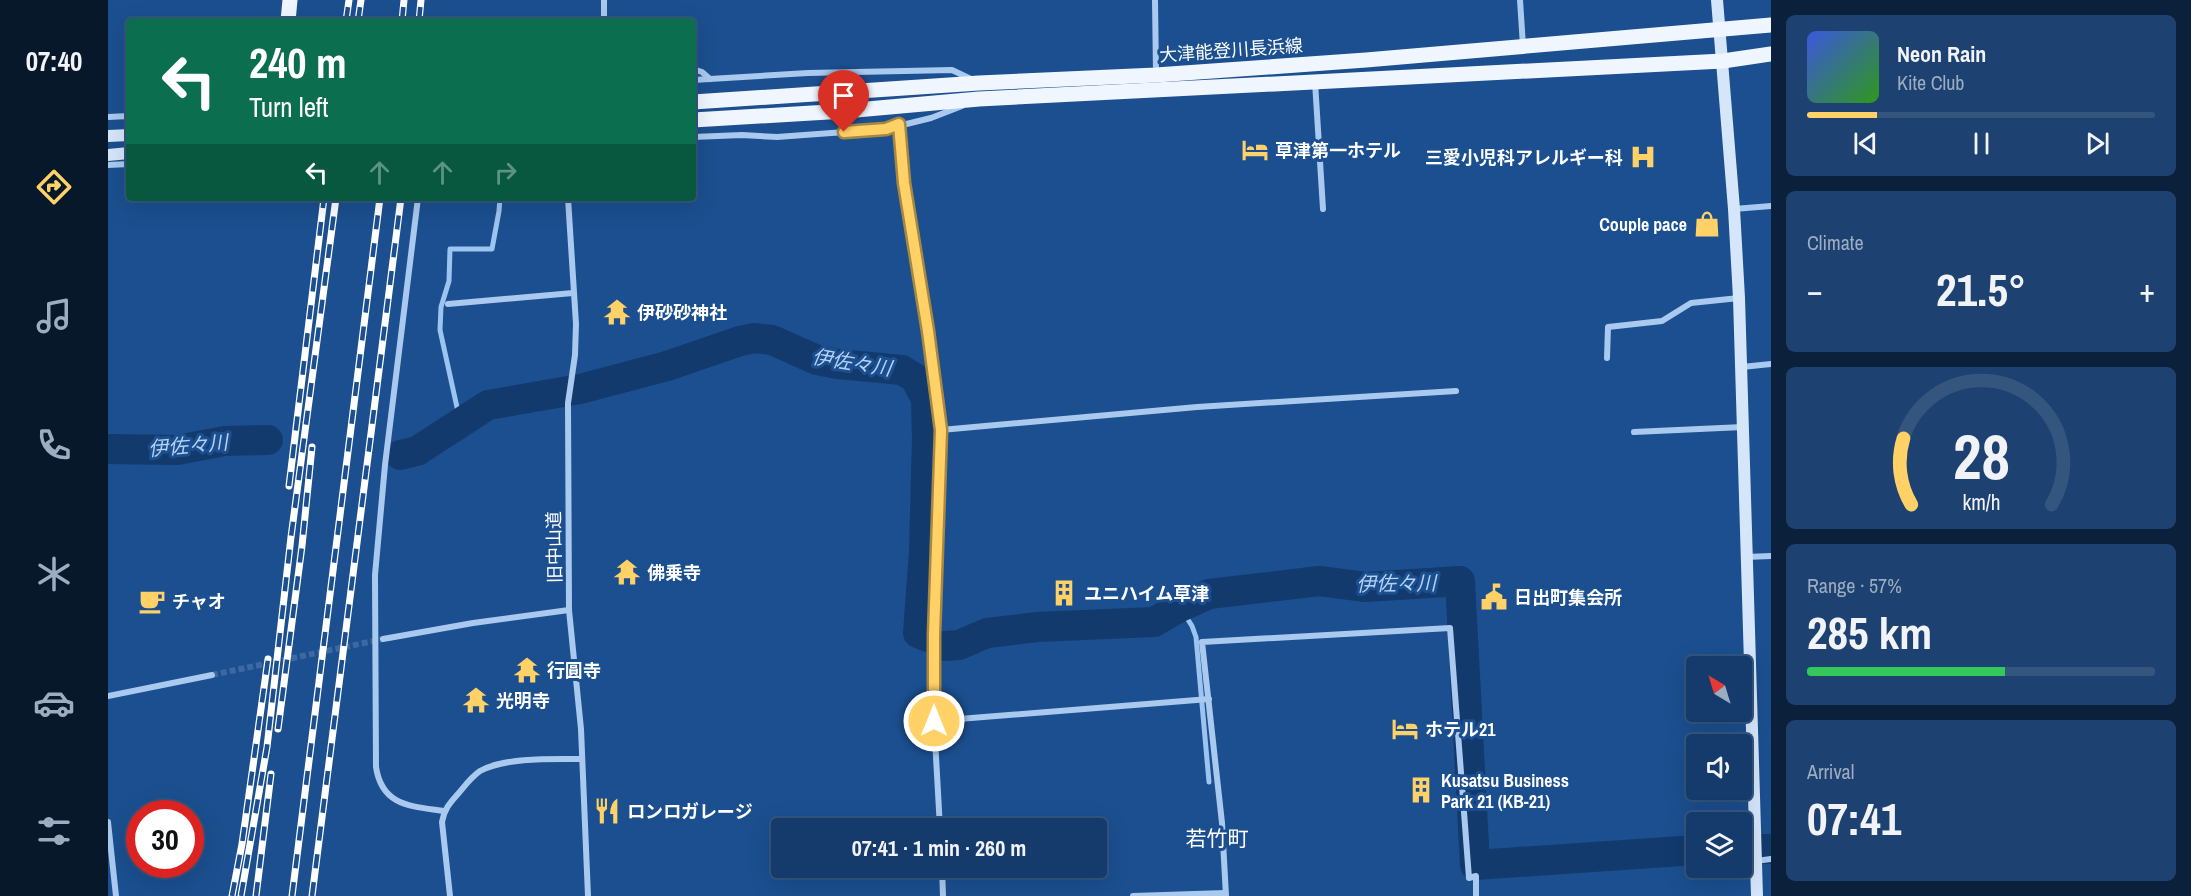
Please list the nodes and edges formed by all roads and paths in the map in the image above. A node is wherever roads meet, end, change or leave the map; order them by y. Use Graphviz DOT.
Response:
graph roads {
  1 [pos="290,0"];
  2 [pos="604,0"];
  3 [pos="1155,0"];
  4 [pos="1520,0"];
  5 [pos="1717,0"];
  6 [pos="288,18"];
  7 [pos="604,18"];
  8 [pos="1771,25"];
  9 [pos="1720,29"];
  10 [pos="1524,46"];
  11 [pos="1771,54"];
  12 [pos="1723,61"];
  13 [pos="696,70"];
  14 [pos="1156,75"];
  15 [pos="696,80"];
  16 [pos="711,80"];
  17 [pos="1315,82"];
  18 [pos="979,83"];
  19 [pos="1157,92"];
  20 [pos="979,99"];
  21 [pos="696,102"];
  22 [pos="126,116"];
  23 [pos="108,117"];
  24 [pos="696,120"];
  25 [pos="899,124"];
  26 [pos="126,135"];
  27 [pos="108,136"];
  28 [pos="696,137"];
  29 [pos="126,153"];
  30 [pos="108,154"];
  31 [pos="126,164"];
  32 [pos="108,165"];
  33 [pos="418,201"];
  34 [pos="568,201"];
  35 [pos="1771,206"];
  36 [pos="1734,208"];
  37 [pos="1323,209"];
  38 [pos="573,293"];
  39 [pos="1739,298"];
  40 [pos="448,304"];
  41 [pos="1607,358"];
  42 [pos="1771,364"];
  43 [pos="1742,367"];
  44 [pos="1456,391"];
  45 [pos="1743,427"];
  46 [pos="941,430"];
  47 [pos="1634,432"];
  48 [pos="1771,556"];
  49 [pos="1746,557"];
  50 [pos="569,610"];
  51 [pos="383,639"];
  52 [pos="212,675"];
  53 [pos="108,696"];
  54 [pos="1209,699"];
  55 [pos="934,721"];
  56 [pos="582,759"];
  57 [pos="444,811"];
  58 [pos="939,818"];
  59 [pos="108,822"];
  60 [pos="1755,853"];
  61 [pos="1771,859"];
  62 [pos="942,878"];
  63 [pos="1226,894"];
  64 [pos="116,896"];
  65 [pos="450,896"];
  66 [pos="588,896"];
  67 [pos="943,896"];
  68 [pos="1133,896"];
  69 [pos="1476,896"];
  70 [pos="1757,896"];
  1 -- 6 [label="main road"];
  2 -- 7 [label="street"];
  3 -- 14 [label="street"];
  4 -- 10 [label="street"];
  5 -- 9 [label="street"];
  8 -- 9 [label="main road, 大津能登川長浜線"];
  9 -- 10 [label="main road, 大津能登川長浜線"];
  9 -- 12 [label="street"];
  10 -- 14 [label="main road, 大津能登川長浜線"];
  11 -- 12 [label="main road, 大津能登川長浜線"];
  12 -- 17 [label="main road, 大津能登川長浜線"];
  12 -- 36 [label="street"];
  13 -- 16 [label="street"];
  14 -- 18 [label="main road, 大津能登川長浜線"];
  14 -- 19 [label="street"];
  15 -- 16 [label="street"];
  16 -- 18 [label="street"];
  17 -- 19 [label="main road, 大津能登川長浜線"];
  17 -- 37 [label="street"];
  18 -- 21 [label="main road, 大津能登川長浜線"];
  19 -- 20 [label="main road, 大津能登川長浜線"];
  20 -- 24 [label="main road, 大津能登川長浜線"];
  20 -- 25 [label="street"];
  22 -- 23 [label="street"];
  25 -- 28 [label="street"];
  25 -- 46 [label="street"];
  26 -- 27 [label="street"];
  29 -- 30 [label="street"];
  31 -- 32 [label="street"];
  33 -- 57 [label="street"];
  34 -- 38 [label="street, 旧中山道"];
  35 -- 36 [label="street"];
  36 -- 39 [label="street"];
  38 -- 40 [label="street"];
  38 -- 50 [label="street, 旧中山道"];
  39 -- 41 [label="street"];
  39 -- 43 [label="street"];
  42 -- 43 [label="street"];
  43 -- 45 [label="street"];
  44 -- 46 [label="street"];
  45 -- 47 [label="street"];
  45 -- 49 [label="street"];
  46 -- 55 [label="street"];
  48 -- 49 [label="street"];
  49 -- 60 [label="street"];
  50 -- 51 [label="street"];
  50 -- 56 [label="street, 旧中山道"];
  52 -- 53 [label="street"];
  54 -- 55 [label="street"];
  54 -- 63 [label="street"];
  54 -- 69 [label="street"];
  55 -- 58 [label="street"];
  56 -- 57 [label="street"];
  56 -- 66 [label="street, 旧中山道"];
  57 -- 65 [label="street"];
  59 -- 64 [label="street"];
  60 -- 61 [label="street"];
  60 -- 70 [label="street"];
  62 -- 67 [label="street"];
  63 -- 68 [label="street"];
}
